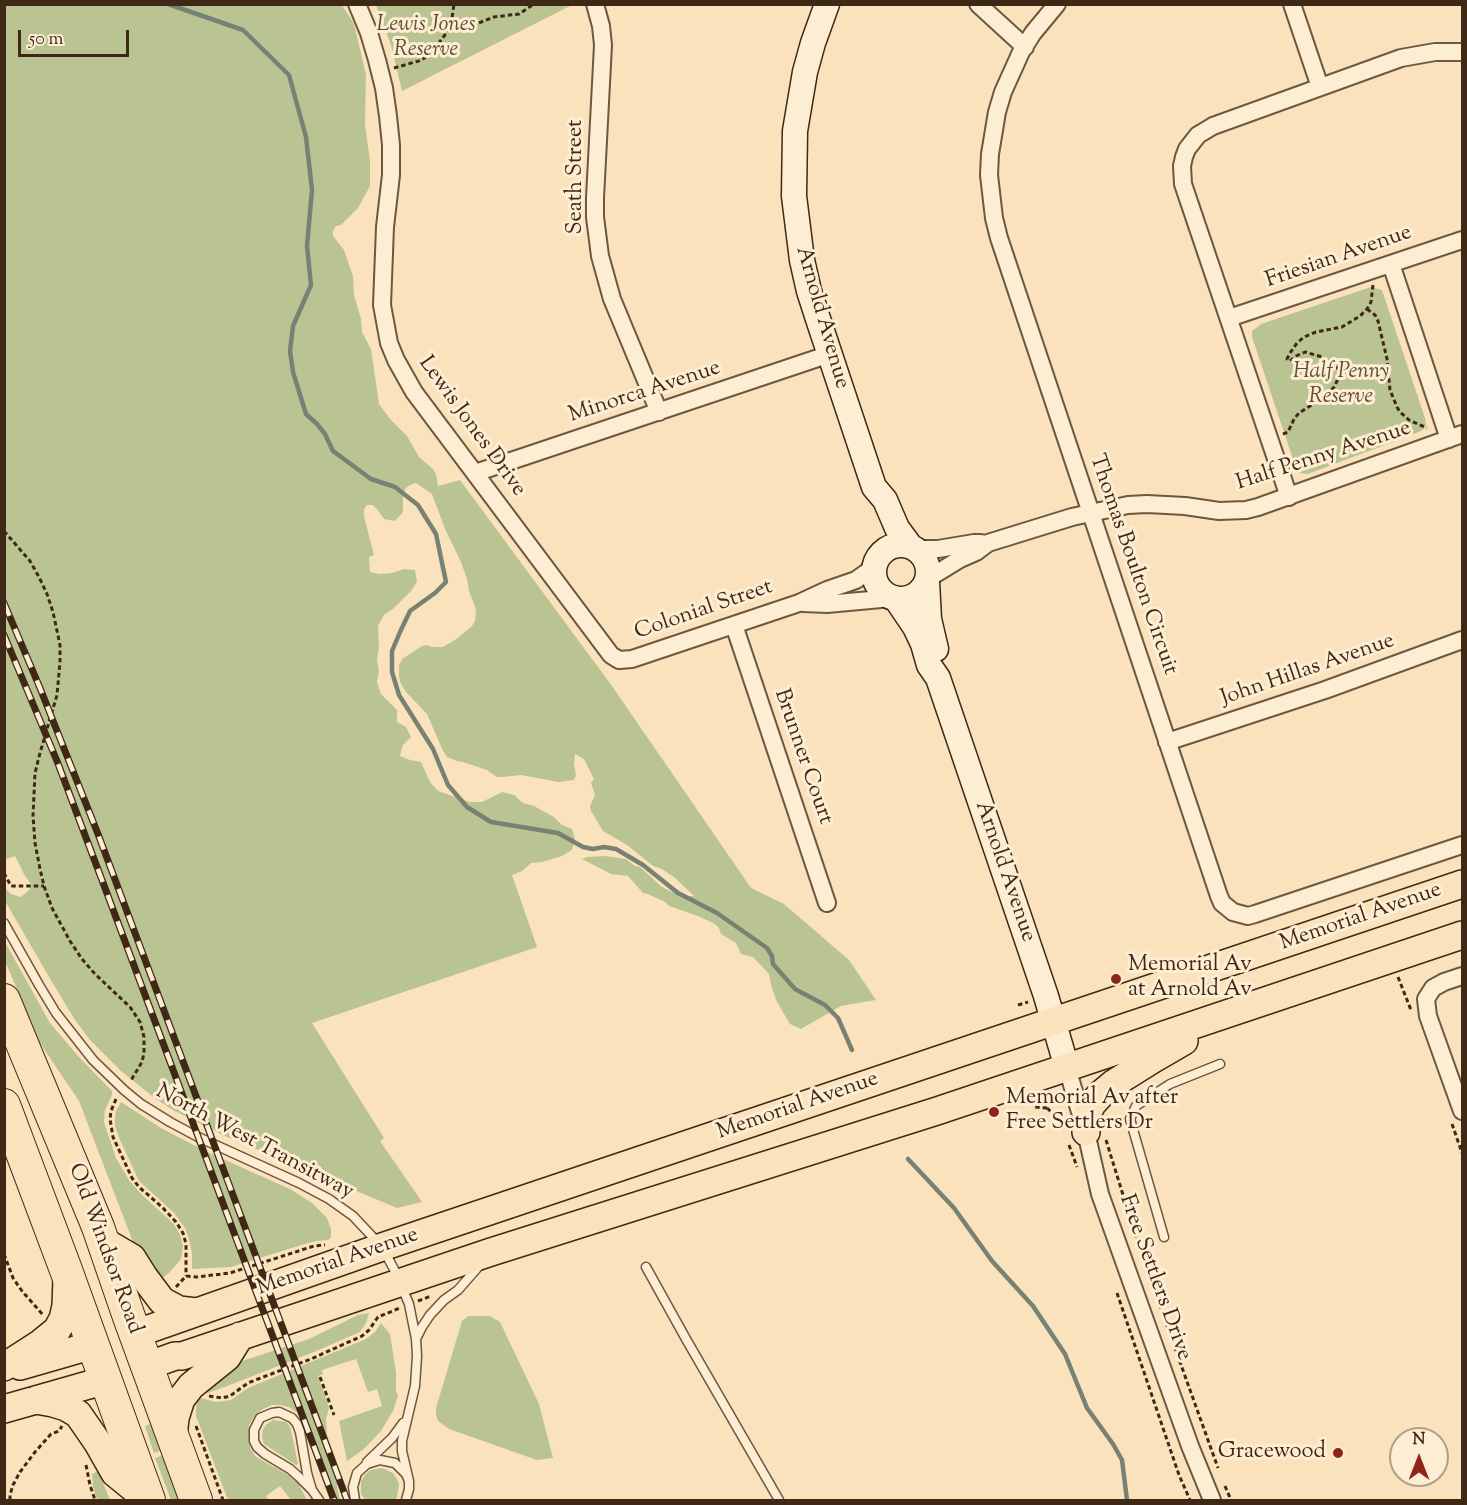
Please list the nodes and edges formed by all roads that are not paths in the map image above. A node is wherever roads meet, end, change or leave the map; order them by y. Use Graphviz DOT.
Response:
graph roads {
  1 [pos="357,4"];
  2 [pos="595,4"];
  3 [pos="827,4"];
  4 [pos="978,4"];
  5 [pos="1057,4"];
  6 [pos="1292,4"];
  7 [pos="1024,47"];
  8 [pos="1462,52"];
  9 [pos="1320,87"];
  10 [pos="1462,240"];
  11 [pos="1391,264"];
  12 [pos="1229,318"];
  13 [pos="830,354"];
  14 [pos="658,412"];
  15 [pos="1456,437"];
  16 [pos="475,473"];
  17 [pos="874,487"];
  18 [pos="1289,498"];
  19 [pos="1090,512"];
  20 [pos="988,543"];
  21 [pos="913,548"];
  22 [pos="876,563"];
  23 [pos="928,580"];
  24 [pos="894,599"];
  25 [pos="799,603"];
  26 [pos="734,625"];
  27 [pos="1462,640"];
  28 [pos="623,661"];
  29 [pos="938,678"];
  30 [pos="1167,742"];
  31 [pos="1462,844"];
  32 [pos="1462,884"];
  33 [pos="827,903"];
  34 [pos="4,923"];
  35 [pos="1462,934"];
  36 [pos="1462,976"];
  37 [pos="4,1000"];
  38 [pos="1213,1018"];
  39 [pos="1053,1021"];
  40 [pos="1220,1064"];
  41 [pos="1067,1068"];
  42 [pos="4,1105"];
  43 [pos="1462,1111"];
  44 [pos="1095,1133"];
  45 [pos="1164,1237"];
  46 [pos="103,1241"];
  47 [pos="382,1247"];
  48 [pos="491,1252"];
  49 [pos="646,1267"];
  50 [pos="66,1270"];
  51 [pos="400,1282"];
  52 [pos="196,1312"];
  53 [pos="135,1334"];
  54 [pos="240,1336"];
  55 [pos="416,1340"];
  56 [pos="93,1345"];
  57 [pos="147,1366"];
  58 [pos="4,1369"];
  59 [pos="106,1380"];
  60 [pos="36,1400"];
  61 [pos="4,1409"];
  62 [pos="407,1418"];
  63 [pos="184,1431"];
  64 [pos="361,1468"];
  65 [pos="409,1485"];
  66 [pos="312,1490"];
  67 [pos="148,1500"];
  68 [pos="196,1500"];
  69 [pos="319,1500"];
  70 [pos="356,1500"];
  71 [pos="408,1500"];
  72 [pos="779,1500"];
  73 [pos="1212,1500"];
  1 -- 16 [label="street, Lewis Jones Drive"];
  2 -- 14 [label="street, Seath Street"];
  3 -- 13 [label="street, Arnold Avenue"];
  4 -- 7 [label="street"];
  5 -- 7 [label="street, Thomas Boulton Circuit"];
  6 -- 9 [label="street"];
  7 -- 19 [label="street, Thomas Boulton Circuit"];
  8 -- 9 [label="street"];
  9 -- 12 [label="street"];
  10 -- 11 [label="street, Friesian Avenue"];
  11 -- 12 [label="street, Friesian Avenue"];
  11 -- 15 [label="street"];
  12 -- 18 [label="street"];
  13 -- 14 [label="street, Minorca Avenue"];
  13 -- 17 [label="street, Arnold Avenue"];
  14 -- 16 [label="street, Minorca Avenue"];
  15 -- 18 [label="street, Half Penny Avenue"];
  16 -- 28 [label="street, Lewis Jones Drive"];
  17 -- 21 [label="street, Arnold Avenue"];
  17 -- 22 [label="street, Arnold Avenue"];
  18 -- 19 [label="street, Half Penny Avenue"];
  19 -- 20 [label="street, Half Penny Avenue"];
  19 -- 30 [label="street, Thomas Boulton Circuit"];
  20 -- 21 [label="street, Half Penny Avenue"];
  20 -- 23 [label="street, Half Penny Avenue"];
  21 -- 22 [label="street"];
  21 -- 23 [label="street"];
  22 -- 24 [label="street"];
  22 -- 25 [label="street, Colonial Street"];
  23 -- 24 [label="street"];
  23 -- 29 [label="street, Arnold Avenue"];
  24 -- 25 [label="street, Colonial Street"];
  24 -- 29 [label="street, Arnold Avenue"];
  25 -- 26 [label="street, Colonial Street"];
  26 -- 28 [label="street, Colonial Street"];
  26 -- 33 [label="street, Brunner Court"];
  27 -- 30 [label="street, John Hillas Avenue"];
  29 -- 39 [label="street, Arnold Avenue"];
  30 -- 31 [label="street, Thomas Boulton Circuit"];
  32 -- 39 [label="main road, Memorial Avenue"];
  34 -- 47 [label="lane, North West Transitway"];
  35 -- 38 [label="main road, Memorial Avenue"];
  36 -- 43 [label="street"];
  37 -- 46 [label="highway, Old Windsor Road"];
  38 -- 41 [label="main road, Memorial Avenue"];
  38 -- 44 [label="main road"];
  39 -- 41 [label="street, Arnold Avenue"];
  39 -- 47 [label="main road, Memorial Avenue"];
  40 -- 45 [label="lane"];
  41 -- 44 [label="street, Free Settlers Drive"];
  41 -- 48 [label="main road, Memorial Avenue"];
  42 -- 50 [label="highway, Old Windsor Road"];
  44 -- 73 [label="street, Free Settlers Drive"];
  46 -- 52 [label="main road"];
  46 -- 53 [label="highway, Old Windsor Road"];
  47 -- 51 [label="lane, North West Transitway"];
  47 -- 52 [label="main road, Memorial Avenue"];
  48 -- 51 [label="main road, Memorial Avenue"];
  48 -- 55 [label="lane"];
  49 -- 72 [label="lane"];
  50 -- 56 [label="highway, Old Windsor Road"];
  50 -- 58 [label="main road"];
  51 -- 54 [label="main road, Memorial Avenue"];
  51 -- 55 [label="lane, North West Transitway"];
  52 -- 53 [label="main road, Memorial Avenue"];
  53 -- 56 [label="highway"];
  53 -- 57 [label="highway, Old Windsor Road"];
  54 -- 57 [label="main road, Memorial Avenue"];
  54 -- 63 [label="main road"];
  55 -- 62 [label="lane"];
  56 -- 58 [label="main road"];
  56 -- 59 [label="highway, Old Windsor Road"];
  57 -- 59 [label="highway"];
  57 -- 63 [label="highway, Old Windsor Road"];
  59 -- 60 [label="main road"];
  59 -- 67 [label="highway, Old Windsor Road"];
  60 -- 61 [label="main road"];
  60 -- 67 [label="main road"];
  62 -- 64 [label="lane"];
  62 -- 65 [label="lane"];
  63 -- 68 [label="highway, Old Windsor Road"];
  64 -- 65 [label="lane"];
  64 -- 70 [label="lane"];
  65 -- 71 [label="lane"];
  66 -- 66 [label="lane"];
  66 -- 69 [label="lane"];
}
